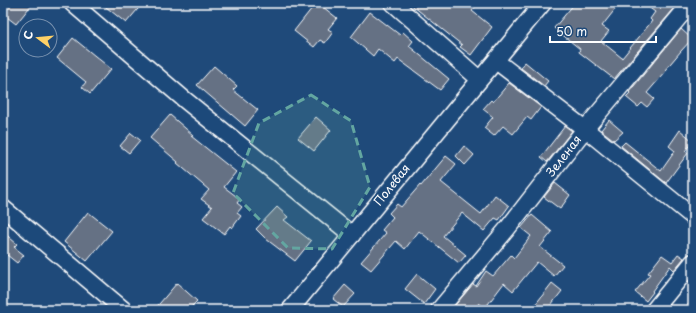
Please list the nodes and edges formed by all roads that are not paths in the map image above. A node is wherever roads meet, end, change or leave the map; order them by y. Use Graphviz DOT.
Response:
graph roads {
  1 [pos="72,3"];
  2 [pos="393,3"];
  3 [pos="543,3"];
  4 [pos="691,3"];
  5 [pos="496,61"];
  6 [pos="479,80"];
  7 [pos="585,129"];
  8 [pos="3,208"];
  9 [pos="693,217"];
  10 [pos="352,234"];
  11 [pos="693,262"];
  12 [pos="124,310"];
  13 [pos="290,310"];
  14 [pos="439,310"];
  15 [pos="654,310"];
  1 -- 10 [label="street"];
  2 -- 6 [label="street"];
  3 -- 5 [label="street, Полевая"];
  4 -- 7 [label="street, Зеленая"];
  5 -- 6 [label="street, Полевая"];
  5 -- 7 [label="street"];
  6 -- 10 [label="street, Полевая"];
  7 -- 9 [label="street"];
  7 -- 14 [label="street, Зеленая"];
  8 -- 12 [label="street"];
  10 -- 13 [label="street, Полевая"];
  11 -- 15 [label="street"];
}
